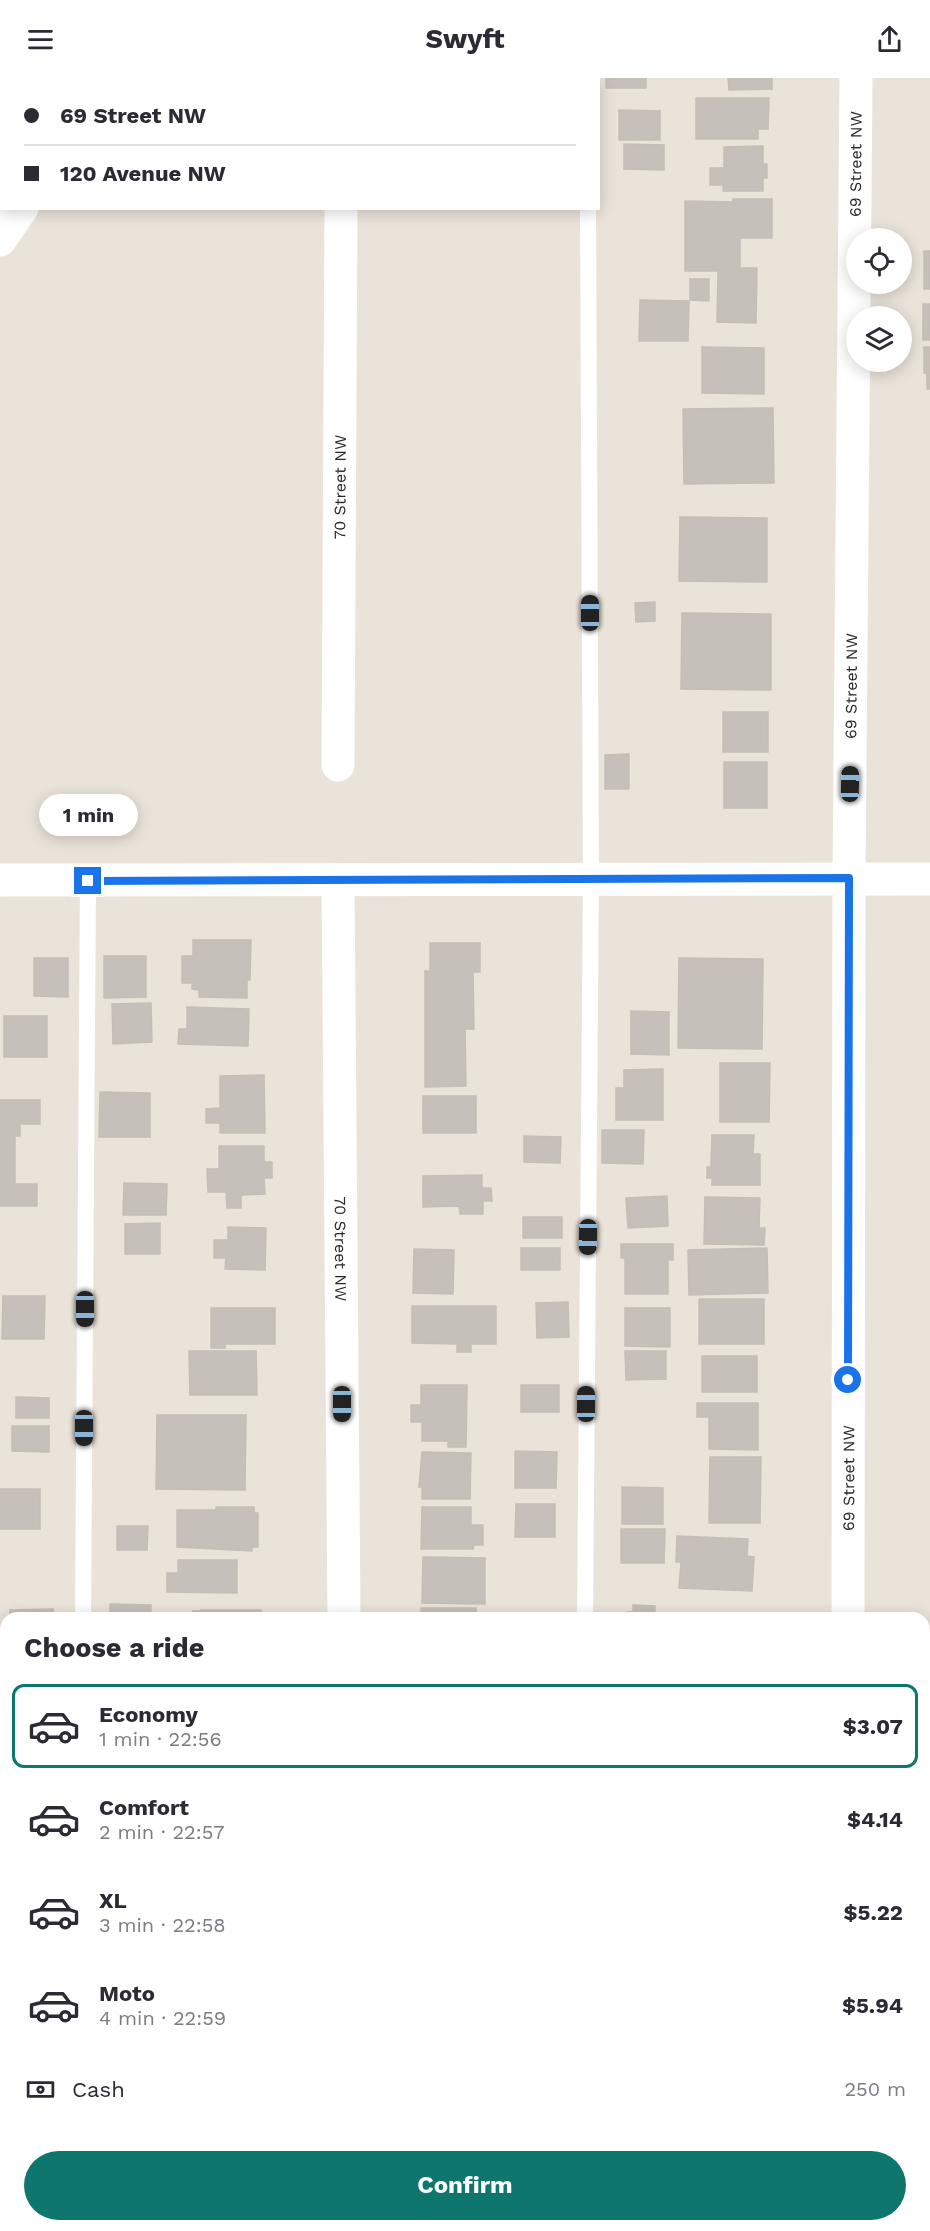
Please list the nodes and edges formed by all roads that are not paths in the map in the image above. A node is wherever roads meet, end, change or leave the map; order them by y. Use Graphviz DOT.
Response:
graph roads {
  1 [pos="856,78"];
  2 [pos="21,210"];
  3 [pos="341,210"];
  4 [pos="588,210"];
  5 [pos="0,240"];
  6 [pos="338,765"];
  7 [pos="849,878"];
  8 [pos="591,879"];
  9 [pos="930,879"];
  10 [pos="0,880"];
  11 [pos="338,880"];
  12 [pos="88,881"];
  13 [pos="83,1612"];
  14 [pos="344,1612"];
  15 [pos="585,1612"];
  16 [pos="848,1612"];
  1 -- 7 [label="street, 69 Street NW"];
  2 -- 5 [label="street"];
  3 -- 6 [label="street, 70 Street NW"];
  4 -- 8 [label="lane"];
  7 -- 8 [label="street"];
  7 -- 9 [label="street"];
  7 -- 16 [label="street, 69 Street NW"];
  8 -- 11 [label="street"];
  8 -- 15 [label="lane"];
  10 -- 12 [label="street"];
  11 -- 12 [label="street"];
  11 -- 14 [label="street, 70 Street NW"];
  12 -- 13 [label="lane"];
}
